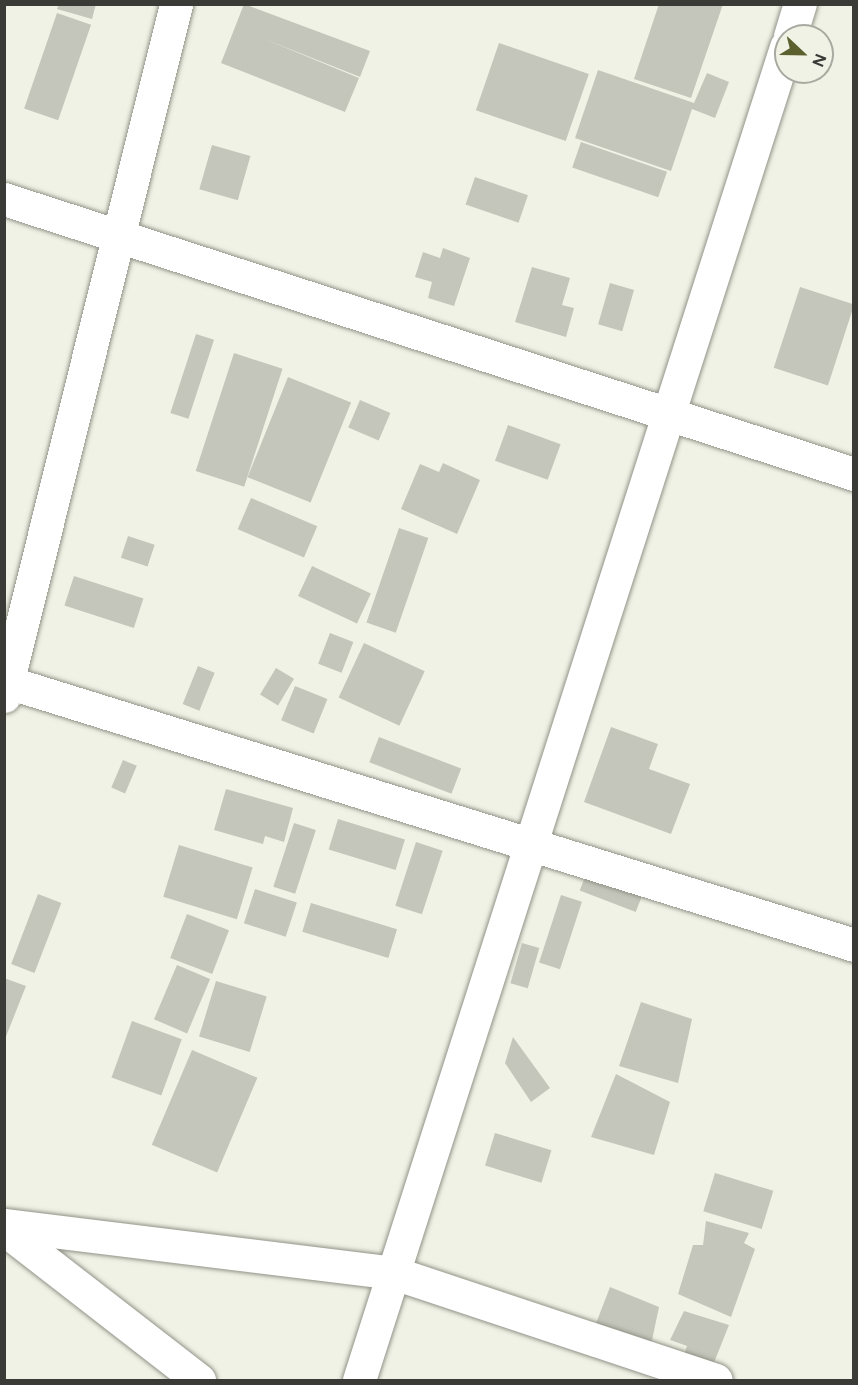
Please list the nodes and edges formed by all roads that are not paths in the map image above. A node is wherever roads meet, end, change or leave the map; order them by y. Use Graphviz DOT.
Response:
graph roads {
  1 [pos="176,4"];
  2 [pos="800,4"];
  3 [pos="794,24"];
  4 [pos="775,84"];
  5 [pos="4,199"];
  6 [pos="118,235"];
  7 [pos="670,414"];
  8 [pos="854,474"];
  9 [pos="6,687"];
  10 [pos="529,846"];
  11 [pos="854,945"];
  12 [pos="4,1227"];
  13 [pos="394,1273"];
  14 [pos="199,1380"];
  15 [pos="359,1380"];
  16 [pos="716,1380"];
  1 -- 6 [label="street"];
  2 -- 3 [label="street"];
  4 -- 7 [label="street"];
  5 -- 6 [label="street"];
  6 -- 7 [label="street"];
  6 -- 9 [label="street"];
  7 -- 8 [label="street"];
  7 -- 10 [label="street"];
  9 -- 10 [label="street"];
  10 -- 11 [label="street"];
  10 -- 13 [label="street"];
  12 -- 13 [label="street"];
  12 -- 14 [label="street"];
  13 -- 15 [label="street"];
  13 -- 16 [label="street"];
}
